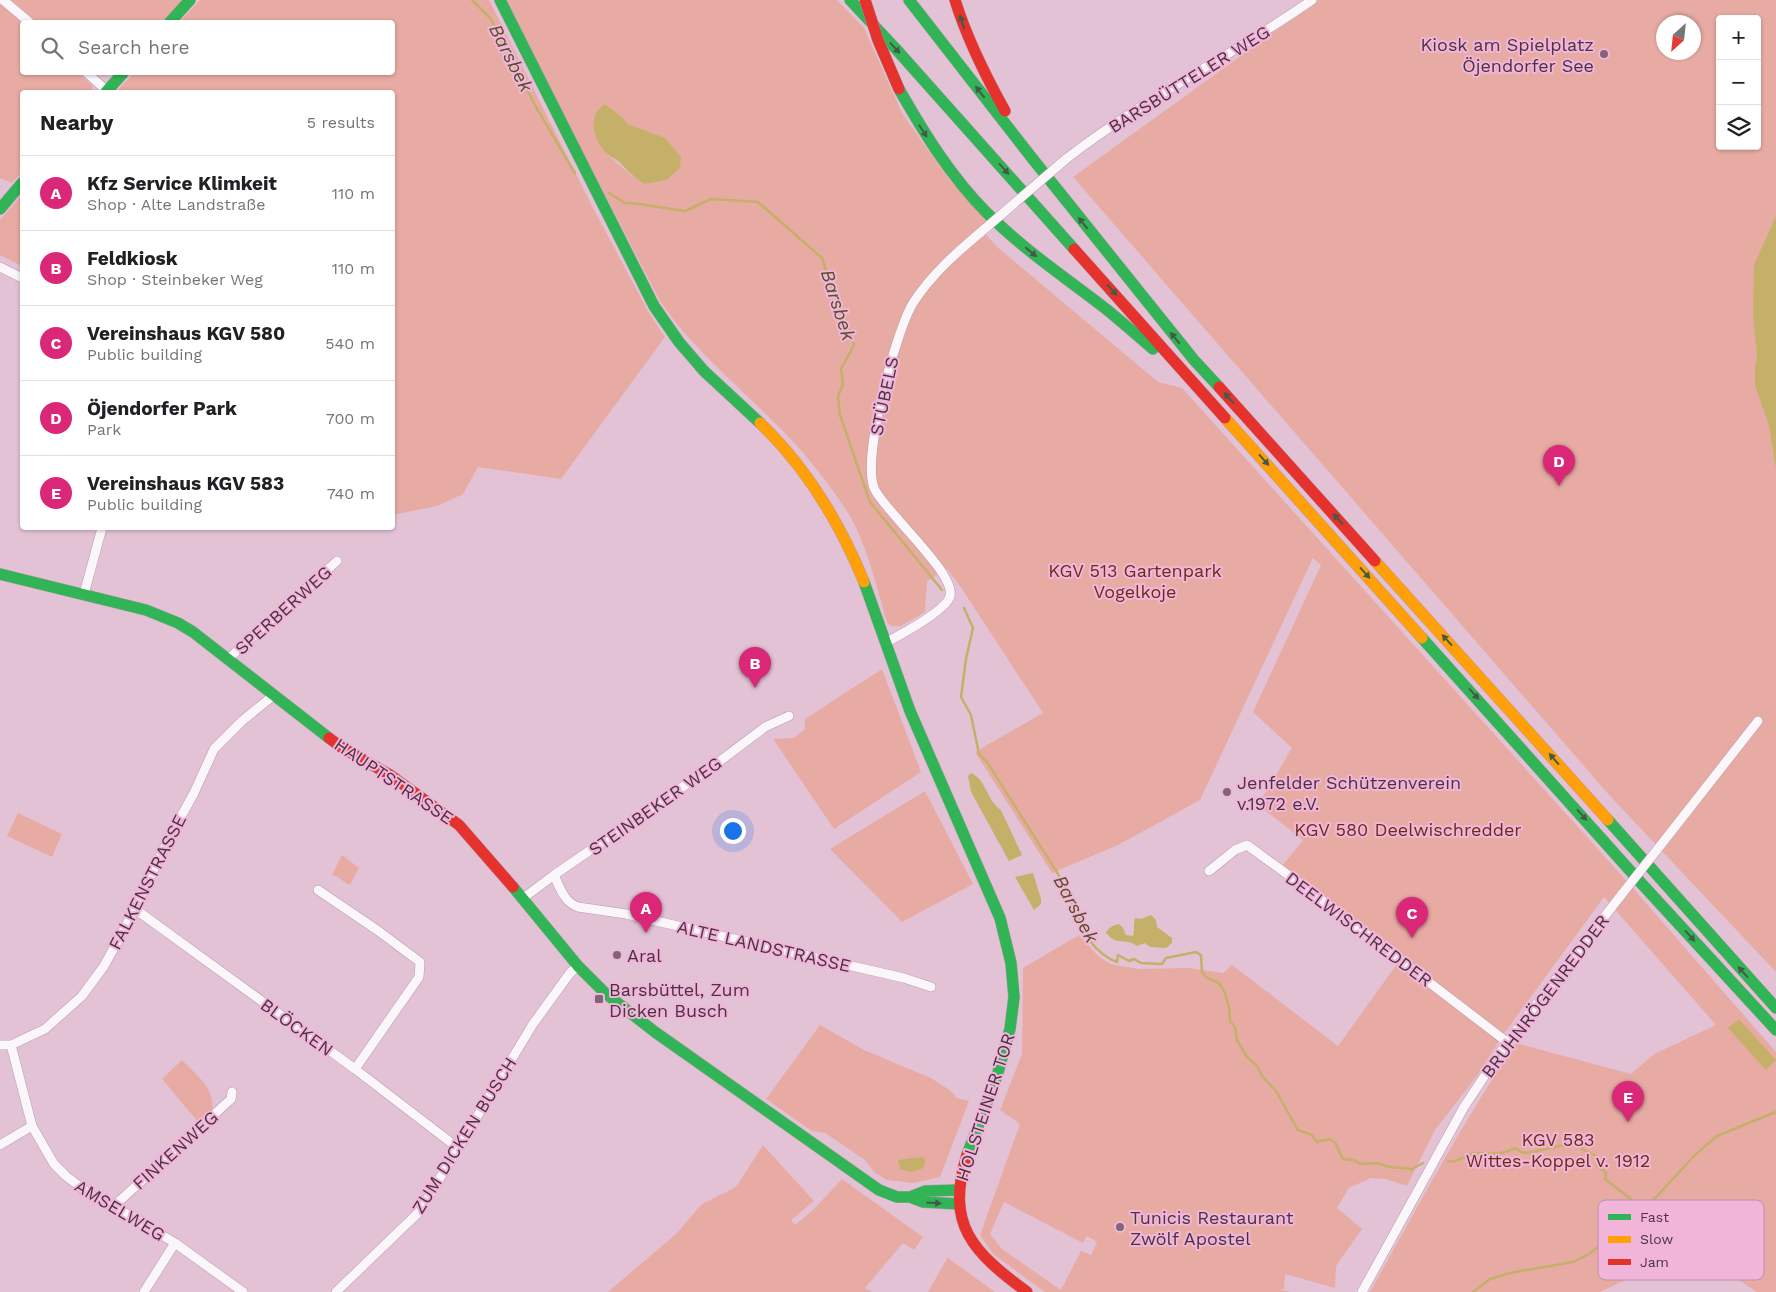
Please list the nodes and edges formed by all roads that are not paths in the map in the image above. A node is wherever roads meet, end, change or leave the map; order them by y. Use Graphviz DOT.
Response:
graph roads {
  1 [pos="4,0"];
  2 [pos="190,0"];
  3 [pos="500,0"];
  4 [pos="850,0"];
  5 [pos="865,0"];
  6 [pos="909,0"];
  7 [pos="955,0"];
  8 [pos="1312,0"];
  9 [pos="27,20"];
  10 [pos="172,20"];
  11 [pos="89,75"];
  12 [pos="121,75"];
  13 [pos="104,90"];
  14 [pos="108,90"];
  15 [pos="1032,158"];
  16 [pos="1066,159"];
  17 [pos="20,185"];
  18 [pos="0,209"];
  19 [pos="0,267"];
  20 [pos="20,277"];
  21 [pos="1219,410"];
  22 [pos="101,530"];
  23 [pos="337,561"];
  24 [pos="0,574"];
  25 [pos="84,594"];
  26 [pos="887,642"];
  27 [pos="228,659"];
  28 [pos="274,695"];
  29 [pos="789,716"];
  30 [pos="1758,721"];
  31 [pos="1209,871"];
  32 [pos="554,875"];
  33 [pos="318,890"];
  34 [pos="522,899"];
  35 [pos="135,909"];
  36 [pos="578,966"];
  37 [pos="931,986"];
  38 [pos="1776,1008"];
  39 [pos="1776,1030"];
  40 [pos="1507,1042"];
  41 [pos="0,1045"];
  42 [pos="11,1045"];
  43 [pos="355,1069"];
  44 [pos="232,1092"];
  45 [pos="32,1126"];
  46 [pos="0,1145"];
  47 [pos="458,1148"];
  48 [pos="959,1190"];
  49 [pos="910,1197"];
  50 [pos="959,1204"];
  51 [pos="114,1206"];
  52 [pos="175,1244"];
  53 [pos="144,1292"];
  54 [pos="244,1292"];
  55 [pos="336,1292"];
  56 [pos="1026,1292"];
  57 [pos="1362,1292"];
  1 -- 9 [label="street"];
  2 -- 10 [label="main road"];
  3 -- 26 [label="main road, HOLSTEINER TOR"];
  4 -- 21 [label="main road, one-way"];
  5 -- 21 [label="main road, one-way, bridge"];
  15 -- 6 [label="main road, one-way"];
  15 -- 7 [label="main road, one-way"];
  8 -- 16 [label="street, BARSBÜTTELER WEG"];
  11 -- 13 [label="street"];
  12 -- 14 [label="main road"];
  38 -- 15 [label="main road, one-way"];
  16 -- 26 [label="street, STÜBELS, bridge"];
  17 -- 18 [label="main road"];
  19 -- 20 [label="street"];
  21 -- 39 [label="main road, one-way"];
  22 -- 25 [label="street"];
  23 -- 27 [label="street, SPERBERWEG"];
  24 -- 25 [label="main road, HAUPTSTRASSE"];
  25 -- 27 [label="main road, HAUPTSTRASSE"];
  26 -- 48 [label="main road, HOLSTEINER TOR"];
  27 -- 28 [label="main road, HAUPTSTRASSE"];
  28 -- 34 [label="main road, HAUPTSTRASSE"];
  28 -- 35 [label="street, FALKENSTRASSE"];
  29 -- 32 [label="street, STEINBEKER WEG"];
  30 -- 40 [label="street, BRUHNRÖGENREDDER, bridge"];
  31 -- 40 [label="street, DEELWISCHREDDER"];
  32 -- 34 [label="street, STEINBEKER WEG"];
  32 -- 37 [label="street, ALTE LANDSTRASSE"];
  33 -- 43 [label="street"];
  34 -- 36 [label="main road, HAUPTSTRASSE"];
  35 -- 42 [label="street, FALKENSTRASSE"];
  35 -- 43 [label="street, BLÖCKEN"];
  36 -- 47 [label="street, ZUM DICKEN BUSCH"];
  36 -- 49 [label="main road, HAUPTSTRASSE"];
  40 -- 57 [label="street, BRUHNRÖGENREDDER"];
  41 -- 42 [label="street, FALKENSTRASSE"];
  42 -- 45 [label="street, AMSELWEG"];
  43 -- 47 [label="street, BLÖCKEN"];
  44 -- 51 [label="street, FINKENWEG"];
  45 -- 46 [label="street"];
  45 -- 51 [label="street, AMSELWEG"];
  47 -- 55 [label="street, ZUM DICKEN BUSCH"];
  48 -- 49 [label="main road"];
  48 -- 50 [label="main road, HOLSTEINER TOR"];
  49 -- 50 [label="main road, HAUPTSTRASSE, one-way"];
  50 -- 56 [label="main road, HOLSTEINER TOR"];
  51 -- 52 [label="street, AMSELWEG"];
  52 -- 53 [label="street"];
  52 -- 54 [label="street, AMSELWEG"];
}
